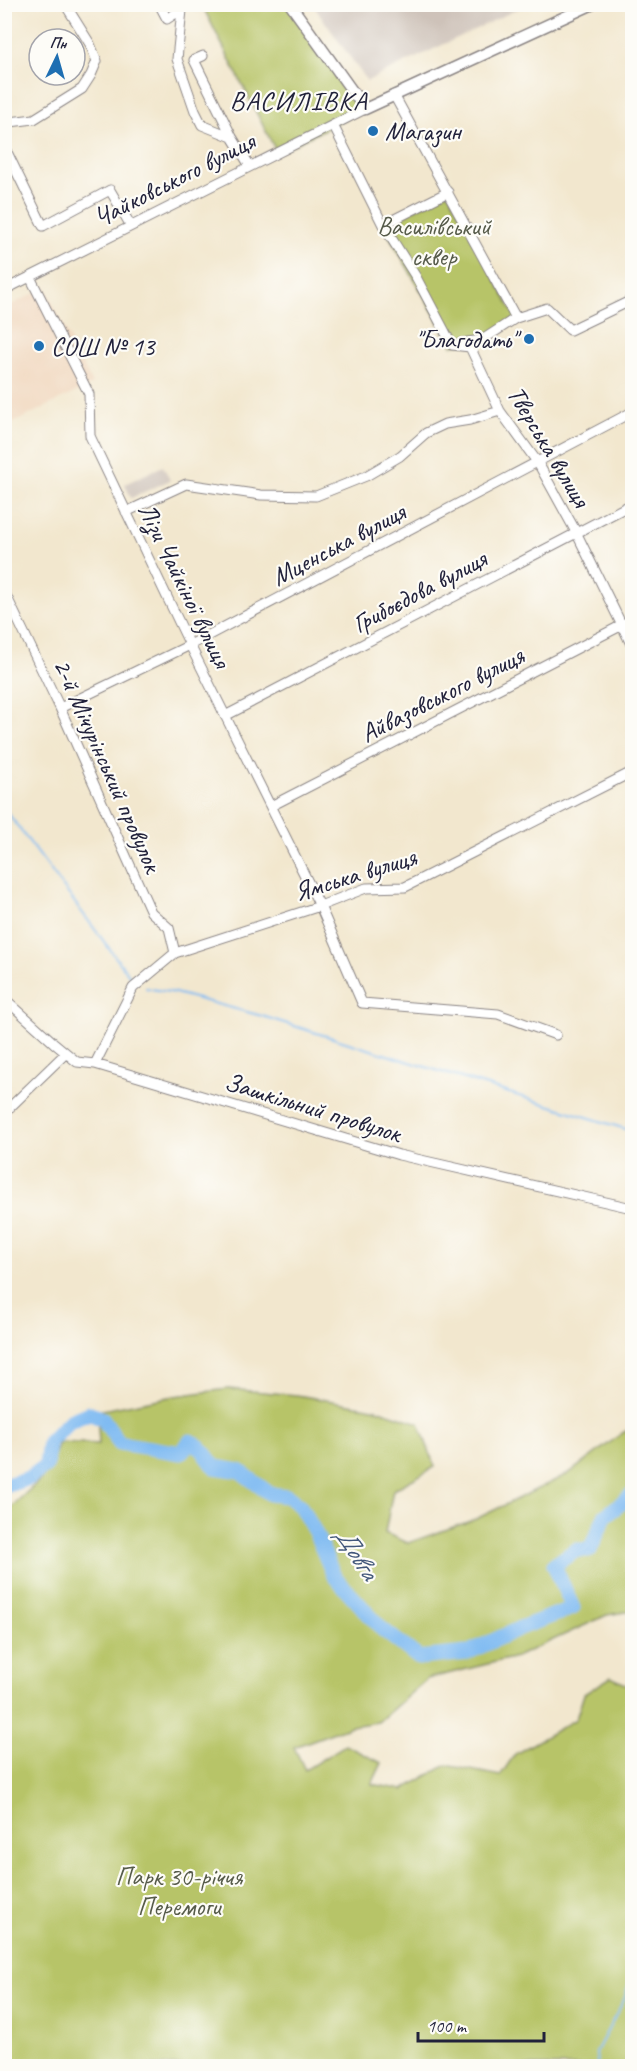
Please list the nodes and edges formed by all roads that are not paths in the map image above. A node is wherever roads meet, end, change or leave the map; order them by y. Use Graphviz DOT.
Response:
graph roads {
  1 [pos="65,4"];
  2 [pos="159,4"];
  3 [pos="290,4"];
  4 [pos="593,4"];
  5 [pos="186,7"];
  6 [pos="203,56"];
  7 [pos="394,95"];
  8 [pos="365,109"];
  9 [pos="333,125"];
  10 [pos="4,126"];
  11 [pos="232,136"];
  12 [pos="4,146"];
  13 [pos="250,166"];
  14 [pos="448,192"];
  15 [pos="383,225"];
  16 [pos="130,226"];
  17 [pos="30,277"];
  18 [pos="7,285"];
  19 [pos="633,300"];
  20 [pos="516,318"];
  21 [pos="452,345"];
  22 [pos="500,411"];
  23 [pos="633,412"];
  24 [pos="538,463"];
  25 [pos="633,504"];
  26 [pos="126,513"];
  27 [pos="576,532"];
  28 [pos="4,591"];
  29 [pos="633,620"];
  30 [pos="622,625"];
  31 [pos="190,645"];
  32 [pos="633,646"];
  33 [pos="60,708"];
  34 [pos="225,716"];
  35 [pos="633,772"];
  36 [pos="270,806"];
  37 [pos="320,906"];
  38 [pos="175,952"];
  39 [pos="4,998"];
  40 [pos="556,1035"];
  41 [pos="66,1053"];
  42 [pos="95,1064"];
  43 [pos="4,1113"];
  44 [pos="633,1208"];
  1 -- 10 [label="street"];
  2 -- 5 [label="street"];
  3 -- 8 [label="street"];
  4 -- 7 [label="street, Чайковського вулиця"];
  5 -- 11 [label="street"];
  6 -- 11 [label="street"];
  7 -- 8 [label="street, Чайковського вулиця"];
  7 -- 14 [label="street"];
  8 -- 9 [label="street, Чайковського вулиця"];
  9 -- 13 [label="street, Чайковського вулиця"];
  9 -- 15 [label="street"];
  11 -- 13 [label="street"];
  12 -- 16 [label="street"];
  13 -- 16 [label="street, Чайковського вулиця"];
  14 -- 15 [label="street"];
  14 -- 20 [label="street"];
  15 -- 21 [label="street"];
  16 -- 17 [label="street, Чайковського вулиця"];
  17 -- 18 [label="street, Чайковського вулиця"];
  17 -- 26 [label="street, Лізи Чайкіної вулиця"];
  19 -- 20 [label="street"];
  20 -- 21 [label="street"];
  21 -- 22 [label="street, Тверська вулиця"];
  22 -- 24 [label="street, Тверська вулиця"];
  22 -- 26 [label="street"];
  23 -- 24 [label="street, Мценська вулиця"];
  24 -- 27 [label="street, Тверська вулиця"];
  24 -- 31 [label="street, Мценська вулиця"];
  25 -- 27 [label="street, Грибоєдова вулиця"];
  26 -- 31 [label="street, Лізи Чайкіної вулиця"];
  27 -- 30 [label="street, Тверська вулиця"];
  27 -- 34 [label="street, Грибоєдова вулиця"];
  28 -- 33 [label="street, 2-й Мічурінський провулок"];
  29 -- 30 [label="street, Айвазовського вулиця"];
  30 -- 32 [label="street, Тверська вулиця"];
  30 -- 36 [label="street, Айвазовського вулиця"];
  31 -- 33 [label="street, Мценська вулиця"];
  31 -- 34 [label="street, Лізи Чайкіної вулиця"];
  33 -- 38 [label="street, 2-й Мічурінський провулок"];
  34 -- 36 [label="street, Лізи Чайкіної вулиця"];
  35 -- 37 [label="street, Ямська вулиця"];
  36 -- 37 [label="street, Лізи Чайкіної вулиця"];
  37 -- 38 [label="street, Ямська вулиця"];
  37 -- 40 [label="street, Лізи Чайкіної вулиця"];
  38 -- 42 [label="street, Ямська вулиця"];
  39 -- 41 [label="street, Зашкільний провулок"];
  41 -- 42 [label="street, Зашкільний провулок"];
  41 -- 43 [label="street"];
  42 -- 44 [label="street, Зашкільний провулок"];
}
